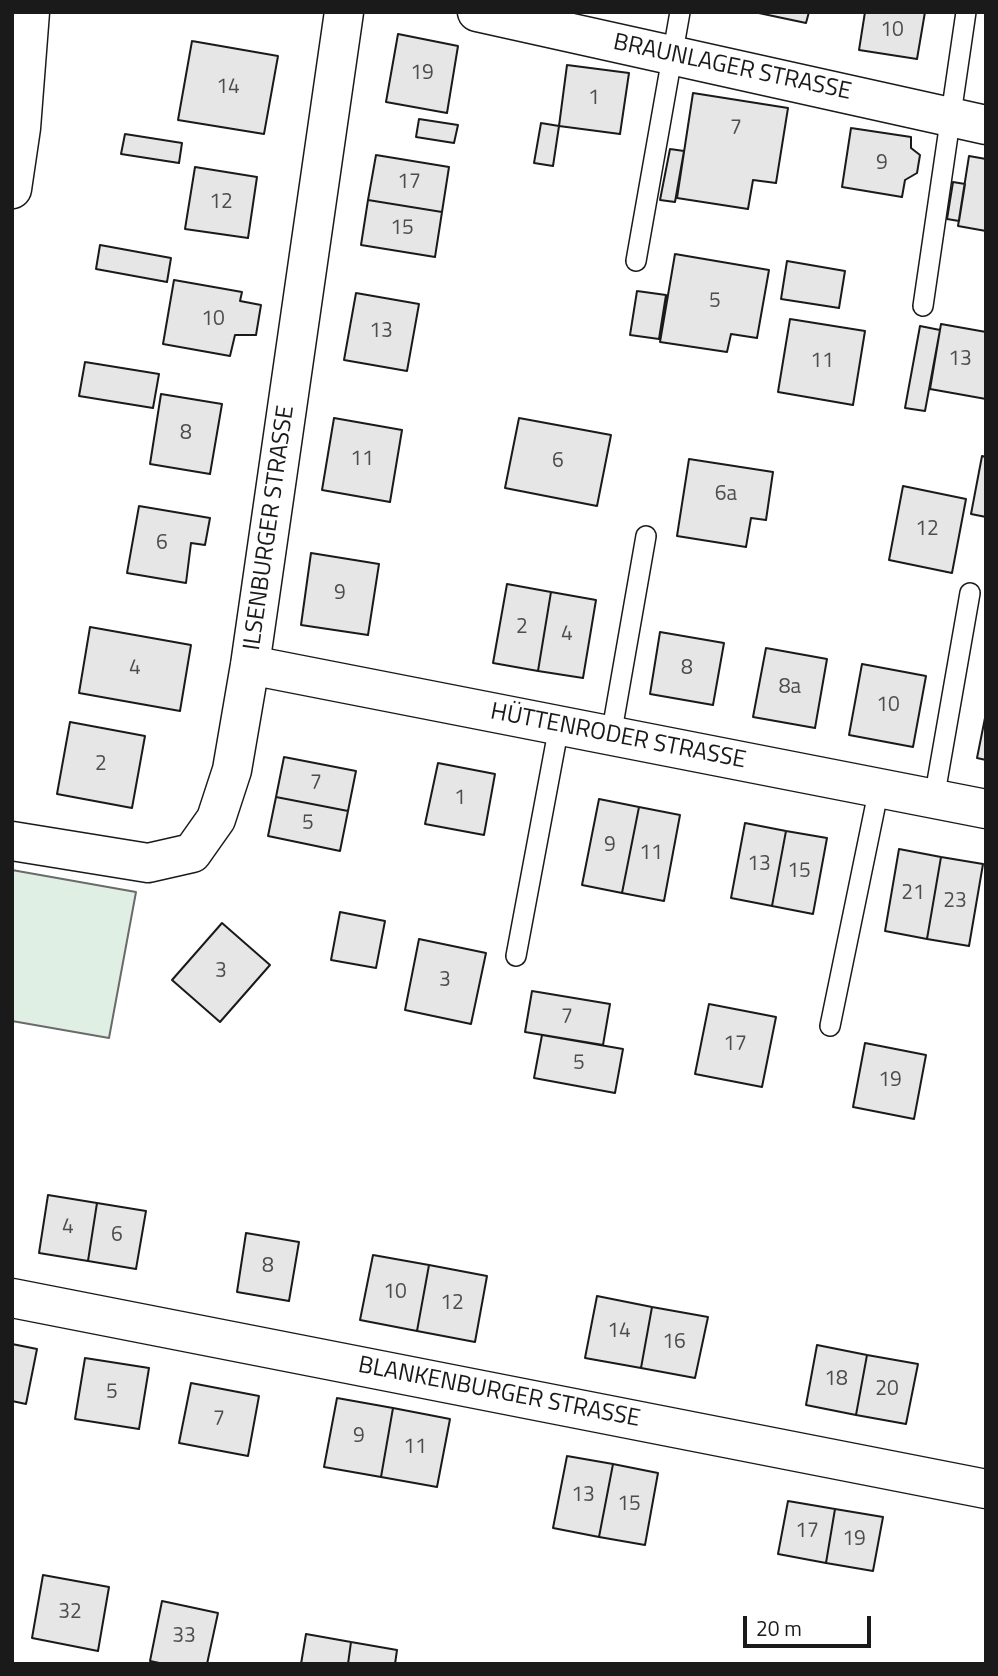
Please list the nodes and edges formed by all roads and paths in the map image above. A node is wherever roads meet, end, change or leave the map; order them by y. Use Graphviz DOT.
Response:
graph roads {
  1 [pos="30,12"];
  2 [pos="344,12"];
  3 [pos="478,12"];
  4 [pos="680,12"];
  5 [pos="966,12"];
  6 [pos="673,55"];
  7 [pos="968,121"];
  8 [pos="17,128"];
  9 [pos="12,189"];
  10 [pos="636,261"];
  11 [pos="923,306"];
  12 [pos="646,536"];
  13 [pos="970,593"];
  14 [pos="250,665"];
  15 [pos="559,726"];
  16 [pos="611,736"];
  17 [pos="879,788"];
  18 [pos="933,799"];
  19 [pos="986,809"];
  20 [pos="12,841"];
  21 [pos="516,956"];
  22 [pos="830,1026"];
  23 [pos="12,1298"];
  24 [pos="986,1489"];
  1 -- 8 [label="street"];
  2 -- 14 [label="street, ILSENBURGER STRASSE"];
  3 -- 6 [label="street, BRAUNLAGER STRASSE"];
  4 -- 6 [label="lane"];
  5 -- 7 [label="lane"];
  6 -- 7 [label="street, BRAUNLAGER STRASSE"];
  6 -- 10 [label="lane"];
  7 -- 11 [label="lane"];
  8 -- 9 [label="street"];
  12 -- 16 [label="lane"];
  13 -- 18 [label="lane"];
  14 -- 15 [label="street, HÜTTENRODER STRASSE"];
  14 -- 20 [label="street, ILSENBURGER STRASSE"];
  15 -- 16 [label="street, HÜTTENRODER STRASSE"];
  15 -- 21 [label="lane"];
  16 -- 17 [label="street, HÜTTENRODER STRASSE"];
  17 -- 18 [label="street, HÜTTENRODER STRASSE"];
  17 -- 22 [label="lane"];
  18 -- 19 [label="street, HÜTTENRODER STRASSE"];
  23 -- 24 [label="street, BLANKENBURGER STRASSE"];
}
